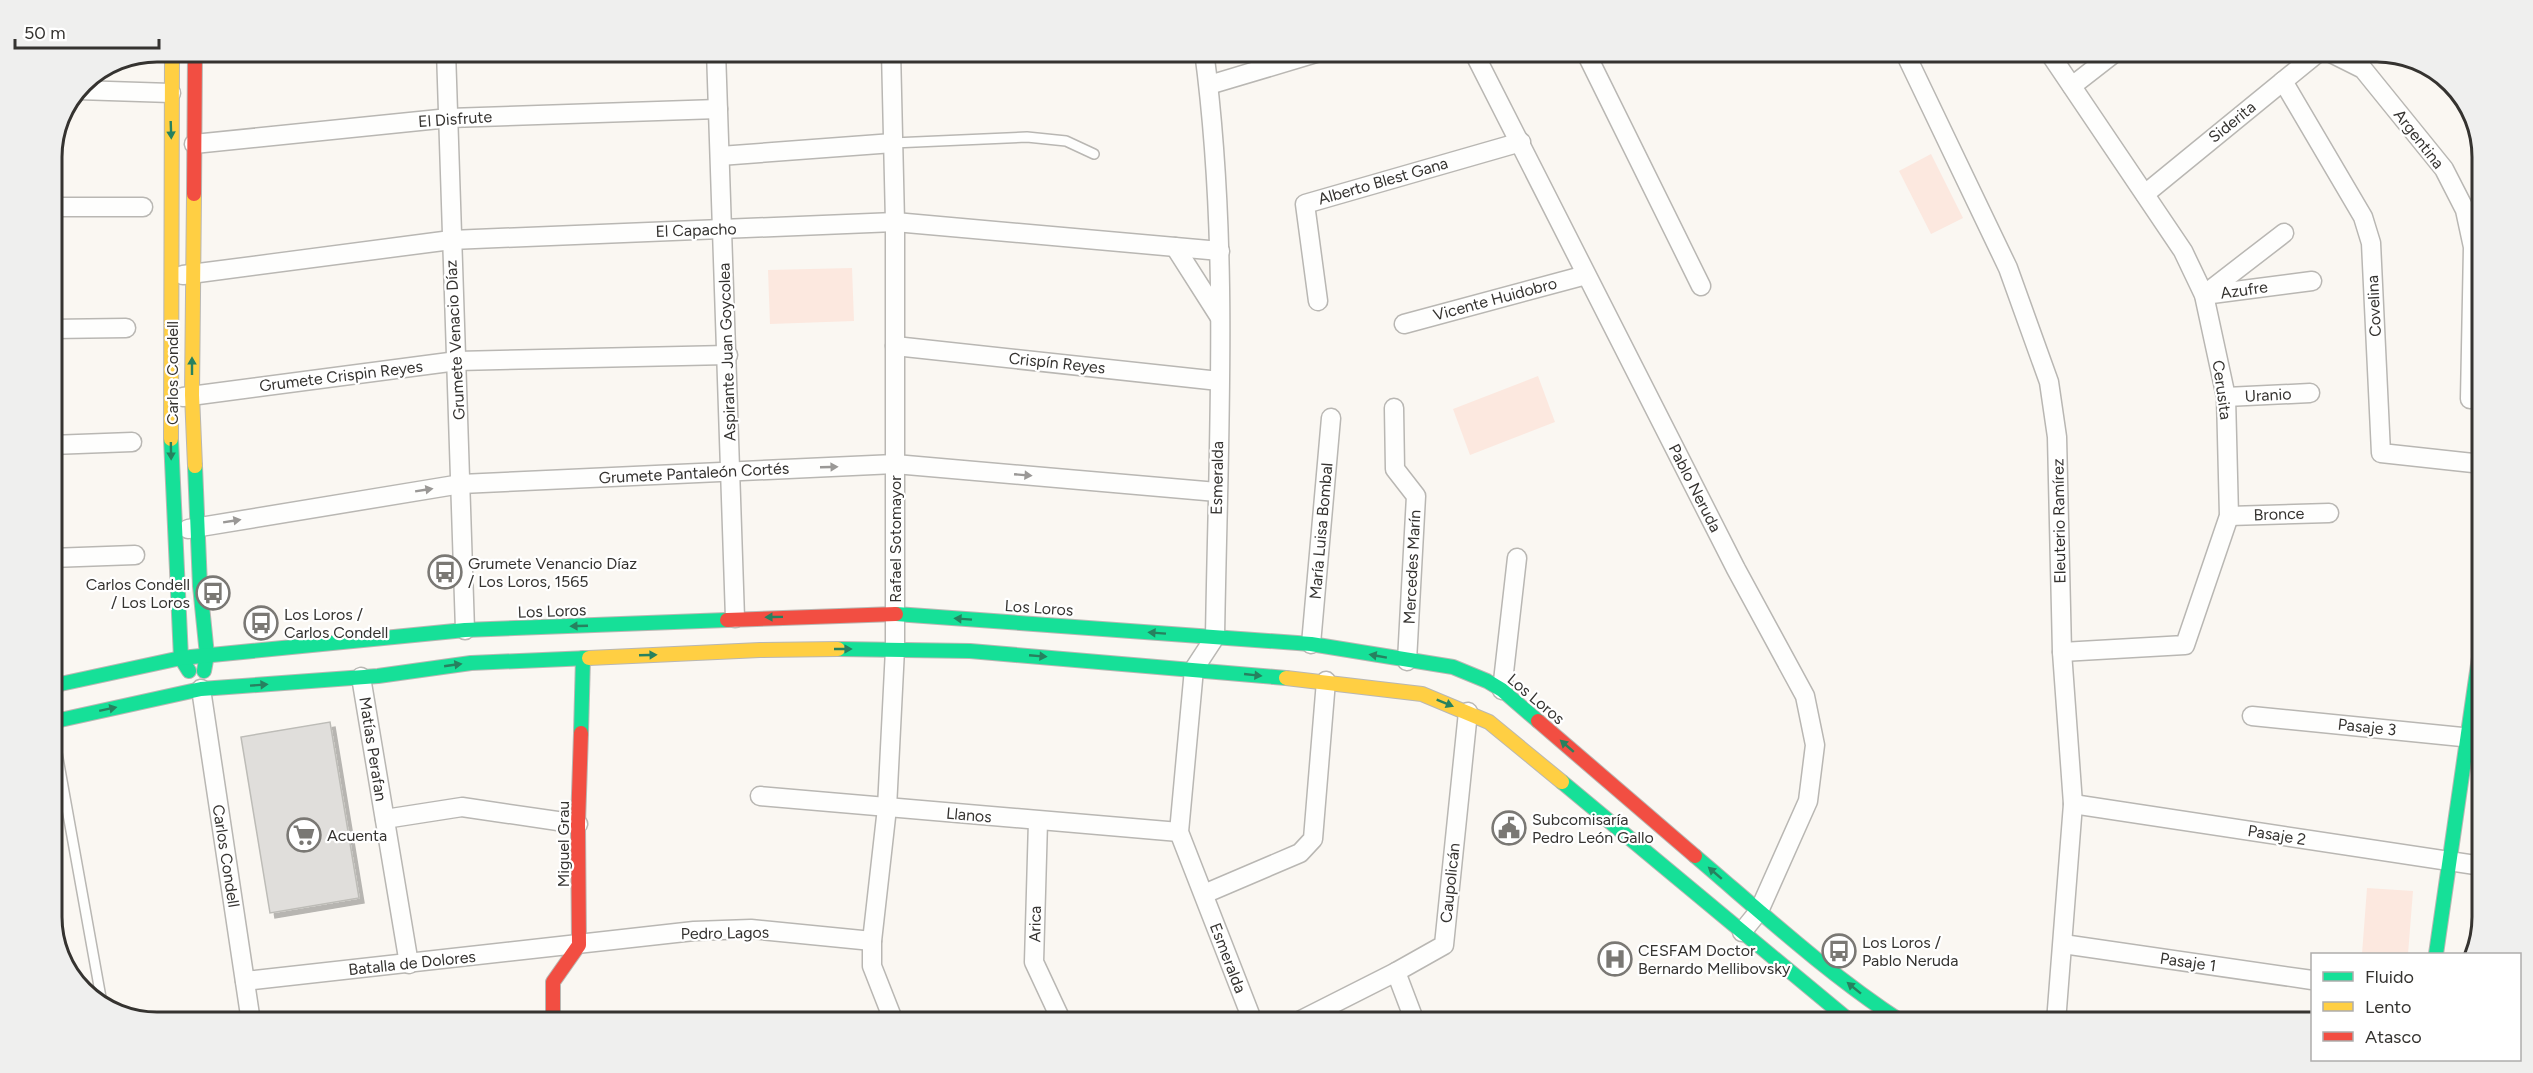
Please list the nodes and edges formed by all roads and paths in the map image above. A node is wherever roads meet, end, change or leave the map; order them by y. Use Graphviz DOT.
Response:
graph roads {
  1 [pos="172,62"];
  2 [pos="195,62"];
  3 [pos="446,62"];
  4 [pos="716,62"];
  5 [pos="891,62"];
  6 [pos="1206,62"];
  7 [pos="1286,62"];
  8 [pos="1479,62"];
  9 [pos="1590,62"];
  10 [pos="1909,62"];
  11 [pos="2056,62"];
  12 [pos="2103,62"];
  13 [pos="2306,62"];
  14 [pos="2349,62"];
  15 [pos="2283,81"];
  16 [pos="1209,85"];
  17 [pos="2072,86"];
  18 [pos="89,90"];
  19 [pos="171,93"];
  20 [pos="718,109"];
  21 [pos="449,118"];
  22 [pos="1521,142"];
  23 [pos="893,143"];
  24 [pos="194,144"];
  25 [pos="1094,154"];
  26 [pos="720,156"];
  27 [pos="2145,194"];
  28 [pos="62,207"];
  29 [pos="143,207"];
  30 [pos="895,222"];
  31 [pos="723,228"];
  32 [pos="2284,233"];
  33 [pos="2471,238"];
  34 [pos="451,240"];
  35 [pos="1175,247"];
  36 [pos="1220,251"];
  37 [pos="192,274"];
  38 [pos="1586,275"];
  39 [pos="173,277"];
  40 [pos="2312,280"];
  41 [pos="1701,286"];
  42 [pos="2204,295"];
  43 [pos="1318,301"];
  44 [pos="1219,316"];
  45 [pos="1404,324"];
  46 [pos="126,328"];
  47 [pos="62,330"];
  48 [pos="2471,336"];
  49 [pos="895,346"];
  50 [pos="728,355"];
  51 [pos="457,361"];
  52 [pos="1219,381"];
  53 [pos="2310,393"];
  54 [pos="192,395"];
  55 [pos="2226,397"];
  56 [pos="171,399"];
  57 [pos="2470,399"];
  58 [pos="1394,408"];
  59 [pos="1331,418"];
  60 [pos="132,442"];
  61 [pos="62,445"];
  62 [pos="895,464"];
  63 [pos="2471,464"];
  64 [pos="730,470"];
  65 [pos="461,484"];
  66 [pos="1217,492"];
  67 [pos="2329,513"];
  68 [pos="2229,516"];
  69 [pos="198,527"];
  70 [pos="174,531"];
  71 [pos="135,555"];
  72 [pos="62,558"];
  73 [pos="1517,558"];
  74 [pos="896,614"];
  75 [pos="735,618"];
  76 [pos="465,630"];
  77 [pos="1215,637"];
  78 [pos="1311,644"];
  79 [pos="895,649"];
  80 [pos="2062,652"];
  81 [pos="207,655"];
  82 [pos="181,658"];
  83 [pos="583,658"];
  84 [pos="1407,661"];
  85 [pos="1194,669"];
  86 [pos="361,677"];
  87 [pos="1326,681"];
  88 [pos="62,684"];
  89 [pos="201,689"];
  90 [pos="1502,690"];
  91 [pos="1468,712"];
  92 [pos="2252,716"];
  93 [pos="62,720"];
  94 [pos="2472,738"];
  95 [pos="2472,754"];
  96 [pos="760,796"];
  97 [pos="2073,804"];
  98 [pos="62,807"];
  99 [pos="887,808"];
  100 [pos="385,819"];
  101 [pos="1038,821"];
  102 [pos="578,824"];
  103 [pos="1179,832"];
  104 [pos="2450,861"];
  105 [pos="2472,864"];
  106 [pos="1204,894"];
  107 [pos="1759,911"];
  108 [pos="1742,932"];
  109 [pos="872,941"];
  110 [pos="2063,944"];
  111 [pos="579,945"];
  112 [pos="2436,953"];
  113 [pos="409,964"];
  114 [pos="1396,972"];
  115 [pos="2311,980"];
  116 [pos="245,981"];
  117 [pos="100,992"];
  118 [pos="250,1012"];
  119 [pos="553,1012"];
  120 [pos="890,1012"];
  121 [pos="1057,1012"];
  122 [pos="1249,1012"];
  123 [pos="1317,1012"];
  124 [pos="1411,1012"];
  125 [pos="1839,1012"];
  126 [pos="1887,1012"];
  127 [pos="2057,1012"];
  1 -- 19 [label="main road, Carlos Condell"];
  2 -- 24 [label="main road, Carlos Condell"];
  3 -- 21 [label="street, Grumete Venacio Díaz"];
  4 -- 20 [label="street, Aspirante Juan Goycolea"];
  5 -- 23 [label="street, Rafael Sotomayor"];
  6 -- 16 [label="street, Esmeralda"];
  7 -- 16 [label="street"];
  8 -- 22 [label="street, Pablo Neruda"];
  9 -- 41 [label="street"];
  10 -- 80 [label="street, Eleuterio Ramírez"];
  11 -- 17 [label="street, Cerusita"];
  12 -- 17 [label="street"];
  13 -- 15 [label="street, Siderita"];
  14 -- 33 [label="street, Argentina"];
  15 -- 27 [label="street, Siderita"];
  15 -- 63 [label="street, Covelina"];
  16 -- 36 [label="street, Esmeralda"];
  17 -- 27 [label="street, Cerusita"];
  18 -- 19 [label="street"];
  19 -- 39 [label="main road, Carlos Condell, one-way"];
  20 -- 21 [label="street, El Disfrute"];
  20 -- 26 [label="street, Aspirante Juan Goycolea"];
  21 -- 24 [label="street, El Disfrute"];
  21 -- 34 [label="street, Grumete Venacio Díaz"];
  22 -- 38 [label="street, Pablo Neruda"];
  22 -- 43 [label="street, Alberto Blest Gana"];
  23 -- 25 [label="lane"];
  23 -- 26 [label="street"];
  23 -- 30 [label="street, Rafael Sotomayor"];
  24 -- 37 [label="main road, Carlos Condell"];
  26 -- 31 [label="street, Aspirante Juan Goycolea"];
  27 -- 42 [label="street, Cerusita"];
  28 -- 29 [label="street"];
  30 -- 31 [label="street, El Capacho"];
  30 -- 35 [label="street, El Capacho"];
  30 -- 49 [label="street, Rafael Sotomayor"];
  31 -- 34 [label="street, El Capacho"];
  31 -- 50 [label="street, Aspirante Juan Goycolea"];
  32 -- 42 [label="street, Azufre"];
  34 -- 37 [label="street, El Capacho"];
  34 -- 51 [label="street, Grumete Venacio Díaz"];
  35 -- 36 [label="street, El Capacho"];
  35 -- 44 [label="street"];
  36 -- 44 [label="street, Esmeralda"];
  37 -- 39 [label="street, El Capacho"];
  54 -- 37 [label="main road, Carlos Condell, one-way"];
  38 -- 45 [label="street, Vicente Huidobro"];
  38 -- 107 [label="street, Pablo Neruda"];
  39 -- 56 [label="main road, Carlos Condell"];
  40 -- 42 [label="street, Azufre"];
  42 -- 55 [label="street, Cerusita"];
  44 -- 52 [label="street, Esmeralda"];
  46 -- 47 [label="street"];
  48 -- 57 [label="street, Argentina"];
  49 -- 52 [label="street, Crispín Reyes"];
  49 -- 62 [label="street, Rafael Sotomayor"];
  50 -- 51 [label="street, Grumete Crispin Reyes"];
  50 -- 64 [label="street, Aspirante Juan Goycolea"];
  51 -- 54 [label="street, Grumete Crispin Reyes"];
  51 -- 65 [label="street, Grumete Venacio Díaz"];
  52 -- 66 [label="street, Esmeralda"];
  53 -- 55 [label="street, Uranio"];
  54 -- 56 [label="street, Grumete Crispin Reyes"];
  54 -- 69 [label="main road, Carlos Condell"];
  55 -- 68 [label="street, Cerusita"];
  56 -- 70 [label="main road, Carlos Condell, one-way"];
  58 -- 84 [label="street, Mercedes Marín"];
  59 -- 78 [label="street, María Luisa Bombal"];
  60 -- 61 [label="street"];
  64 -- 62 [label="street, Grumete Pantaleón Cortés, one-way"];
  62 -- 66 [label="street, Grumete Pantaleón Cortés, one-way"];
  62 -- 74 [label="street, Rafael Sotomayor"];
  64 -- 65 [label="street, Grumete Pantaleón Cortés"];
  64 -- 75 [label="street, Aspirante Juan Goycolea"];
  69 -- 65 [label="street, Grumete Pantaleón Cortés, one-way"];
  65 -- 76 [label="street, Grumete Venacio Díaz"];
  66 -- 77 [label="street, Esmeralda"];
  67 -- 68 [label="street, Bronce"];
  68 -- 80 [label="street, Cerusita"];
  69 -- 70 [label="street, Grumete Pantaleón Cortés"];
  69 -- 81 [label="main road, Carlos Condell"];
  70 -- 82 [label="main road, Carlos Condell"];
  71 -- 72 [label="street"];
  73 -- 90 [label="street"];
  74 -- 75 [label="main road, Los Loros, one-way"];
  77 -- 74 [label="main road, Los Loros, one-way"];
  74 -- 79 [label="street, Rafael Sotomayor"];
  75 -- 76 [label="main road, Los Loros, one-way"];
  76 -- 81 [label="main road, Los Loros"];
  77 -- 78 [label="main road, Los Loros"];
  77 -- 85 [label="street, Esmeralda"];
  84 -- 78 [label="main road, Los Loros, one-way"];
  83 -- 79 [label="main road, one-way"];
  79 -- 85 [label="main road, one-way"];
  79 -- 99 [label="street, Rafael Sotomayor"];
  80 -- 97 [label="street, Eleuterio Ramírez"];
  81 -- 82 [label="main road, Los Loros"];
  81 -- 89 [label="main road, Carlos Condell"];
  82 -- 88 [label="main road, Los Loros"];
  82 -- 89 [label="main road, Carlos Condell"];
  86 -- 83 [label="main road, one-way"];
  83 -- 102 [label="main road, Miguel Grau"];
  84 -- 90 [label="main road, Los Loros"];
  85 -- 87 [label="main road, one-way"];
  85 -- 103 [label="street, Esmeralda"];
  89 -- 86 [label="main road, one-way"];
  86 -- 100 [label="street, Matías Perafan"];
  87 -- 91 [label="main road, one-way"];
  87 -- 106 [label="street"];
  93 -- 89 [label="main road, one-way"];
  89 -- 116 [label="street, Carlos Condell"];
  107 -- 90 [label="main road, Los Loros, one-way"];
  91 -- 108 [label="main road"];
  91 -- 114 [label="street, Caupolicán"];
  92 -- 94 [label="street, Pasaje 3"];
  95 -- 104 [label="main road"];
  96 -- 99 [label="street, Llanos"];
  97 -- 104 [label="street, Pasaje 2"];
  97 -- 110 [label="street, Eleuterio Ramírez"];
  98 -- 117 [label="lane"];
  99 -- 101 [label="street, Llanos"];
  99 -- 109 [label="street, Rafael Sotomayor"];
  100 -- 102 [label="street"];
  100 -- 113 [label="street, Matías Perafan"];
  101 -- 103 [label="street, Llanos"];
  101 -- 121 [label="street, Arica"];
  102 -- 111 [label="main road, Miguel Grau"];
  103 -- 106 [label="street, Esmeralda"];
  104 -- 105 [label="street, Pasaje 2"];
  104 -- 112 [label="main road"];
  106 -- 122 [label="street, Esmeralda"];
  107 -- 108 [label="street, Pablo Neruda"];
  126 -- 107 [label="main road, Los Loros, one-way"];
  108 -- 125 [label="main road"];
  109 -- 111 [label="street, Pedro Lagos"];
  109 -- 120 [label="street, Rafael Sotomayor"];
  110 -- 115 [label="street, Pasaje 1"];
  110 -- 127 [label="street, Eleuterio Ramírez"];
  111 -- 113 [label="street, Batalla de Dolores"];
  111 -- 119 [label="main road"];
  113 -- 116 [label="street, Batalla de Dolores"];
  114 -- 123 [label="street"];
  114 -- 124 [label="street"];
  116 -- 118 [label="street, Carlos Condell"];
}
